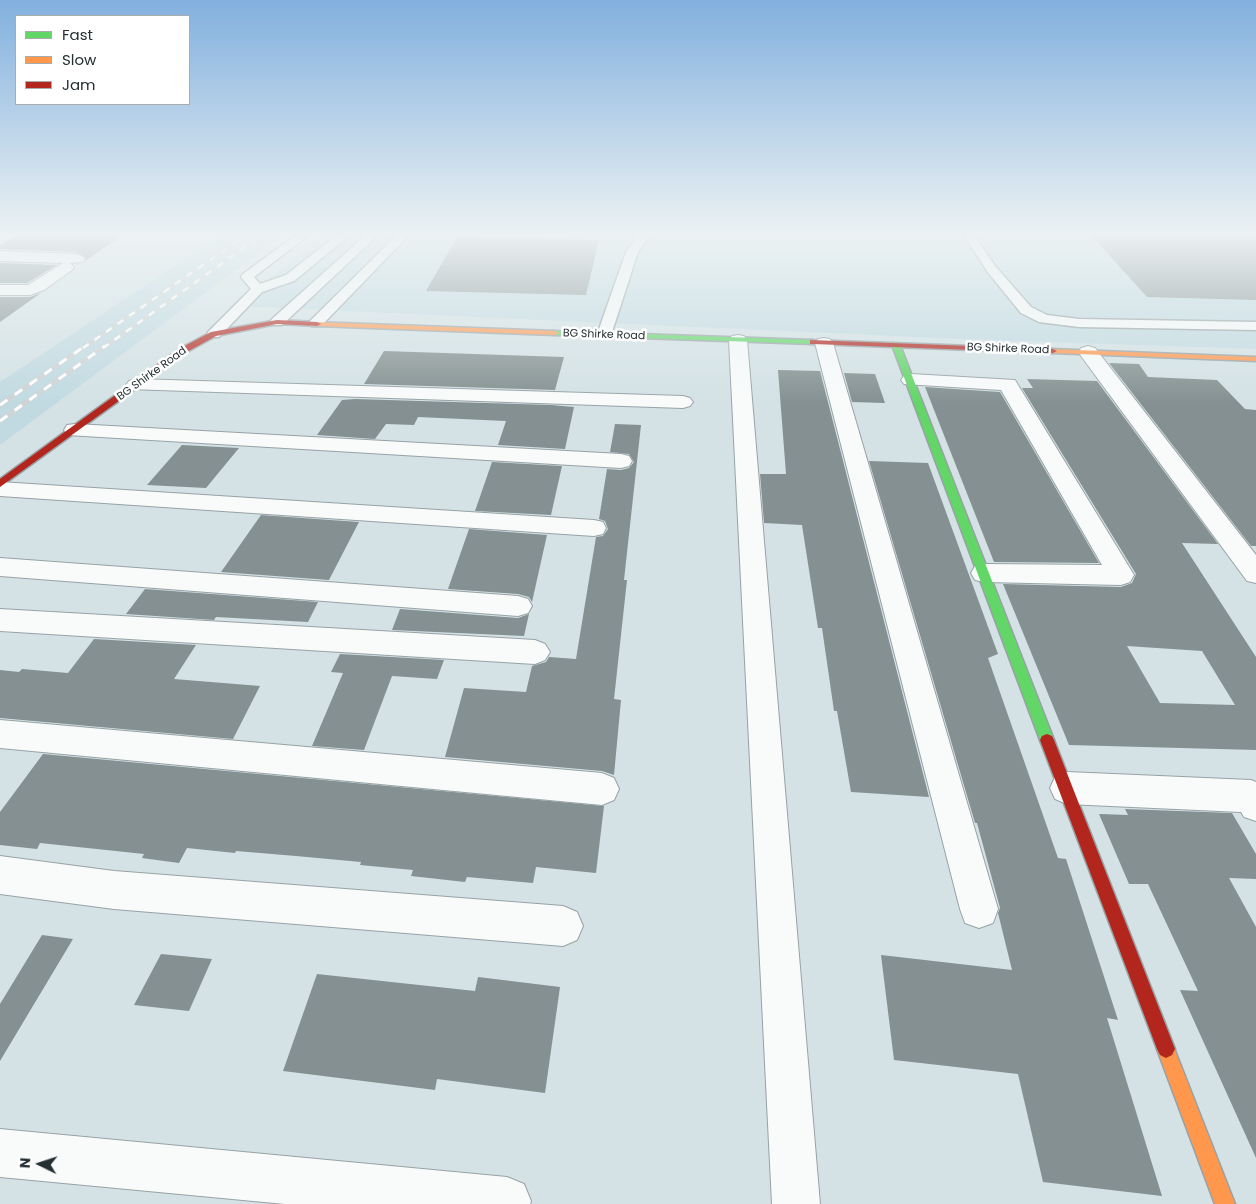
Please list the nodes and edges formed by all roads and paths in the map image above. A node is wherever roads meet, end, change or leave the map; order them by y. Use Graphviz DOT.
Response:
graph roads {
  1 [pos="256,291"];
  2 [pos="311,291"];
  3 [pos="347,291"];
  4 [pos="619,291"];
  5 [pos="1011,291"];
  6 [pos="277,322"];
  7 [pos="316,323"];
  8 [pos="1256,326"];
  9 [pos="214,334"];
  10 [pos="604,335"];
  11 [pos="738,340"];
  12 [pos="824,343"];
  13 [pos="896,345"];
  14 [pos="1088,352"];
  15 [pos="1256,359"];
  16 [pos="911,380"];
  17 [pos="136,385"];
  18 [pos="683,402"];
  19 [pos="75,430"];
  20 [pos="621,461"];
  21 [pos="0,484"];
  22 [pos="0,489"];
  23 [pos="594,528"];
  24 [pos="0,567"];
  25 [pos="984,573"];
  26 [pos="1256,574"];
  27 [pos="518,606"];
  28 [pos="0,620"];
  29 [pos="535,652"];
  30 [pos="0,734"];
  31 [pos="602,788"];
  32 [pos="1066,788"];
  33 [pos="1256,804"];
  34 [pos="0,875"];
  35 [pos="978,910"];
  36 [pos="563,926"];
  37 [pos="0,1153"];
  38 [pos="507,1201"];
  39 [pos="796,1204"];
  40 [pos="1225,1204"];
  1 -- 9 [label="lane"];
  2 -- 6 [label="lane"];
  3 -- 7 [label="lane"];
  4 -- 10 [label="lane"];
  5 -- 8 [label="lane"];
  6 -- 7 [label="street, BG Shirke Road"];
  6 -- 9 [label="street, BG Shirke Road"];
  7 -- 10 [label="street, BG Shirke Road"];
  9 -- 17 [label="street, BG Shirke Road"];
  10 -- 11 [label="street, BG Shirke Road"];
  11 -- 12 [label="street, BG Shirke Road"];
  11 -- 39 [label="street"];
  12 -- 13 [label="street, BG Shirke Road"];
  12 -- 35 [label="street"];
  13 -- 14 [label="street, BG Shirke Road"];
  13 -- 16 [label="street"];
  14 -- 15 [label="street, BG Shirke Road"];
  14 -- 26 [label="street"];
  16 -- 25 [label="street"];
  16 -- 25 [label="street"];
  17 -- 18 [label="street"];
  17 -- 19 [label="street, BG Shirke Road"];
  19 -- 20 [label="street"];
  19 -- 21 [label="street, BG Shirke Road"];
  22 -- 23 [label="street"];
  24 -- 27 [label="street"];
  25 -- 32 [label="street"];
  28 -- 29 [label="street"];
  30 -- 31 [label="street"];
  32 -- 33 [label="street"];
  32 -- 40 [label="street"];
  34 -- 36 [label="street"];
  37 -- 38 [label="street"];
}
